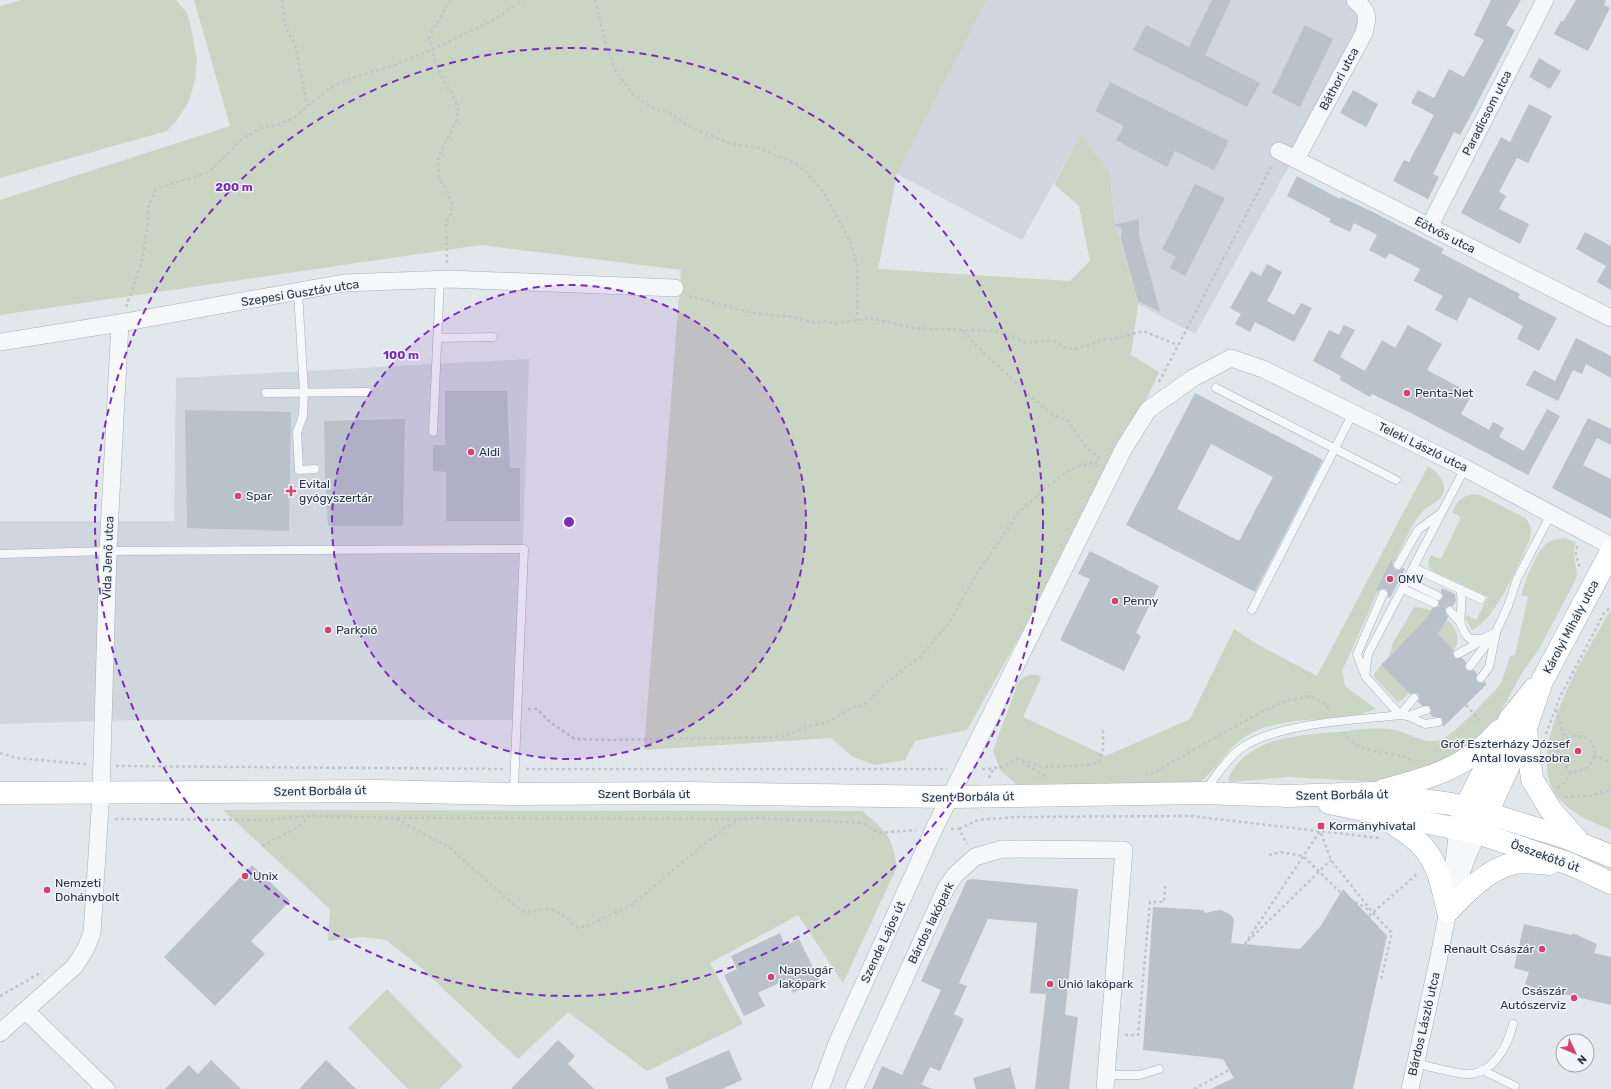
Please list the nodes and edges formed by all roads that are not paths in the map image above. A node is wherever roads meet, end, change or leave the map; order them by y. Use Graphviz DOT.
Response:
graph roads {
  1 [pos="1355,0"];
  2 [pos="1545,0"];
  3 [pos="1279,150"];
  4 [pos="1296,159"];
  5 [pos="1429,227"];
  6 [pos="445,279"];
  7 [pos="676,288"];
  8 [pos="298,292"];
  9 [pos="1611,318"];
  10 [pos="120,323"];
  11 [pos="493,337"];
  12 [pos="438,338"];
  13 [pos="0,342"];
  14 [pos="1231,358"];
  15 [pos="1216,388"];
  16 [pos="304,391"];
  17 [pos="368,392"];
  18 [pos="266,393"];
  19 [pos="1353,413"];
  20 [pos="433,432"];
  21 [pos="1334,449"];
  22 [pos="1465,468"];
  23 [pos="315,469"];
  24 [pos="1396,480"];
  25 [pos="1442,511"];
  26 [pos="1552,514"];
  27 [pos="1611,546"];
  28 [pos="108,551"];
  29 [pos="1611,552"];
  30 [pos="0,554"];
  31 [pos="1398,565"];
  32 [pos="1414,568"];
  33 [pos="1407,581"];
  34 [pos="1403,589"];
  35 [pos="1460,590"];
  36 [pos="1383,594"];
  37 [pos="1481,599"];
  38 [pos="1252,610"];
  39 [pos="1496,632"];
  40 [pos="1458,654"];
  41 [pos="1470,666"];
  42 [pos="1365,676"];
  43 [pos="1481,678"];
  44 [pos="1414,698"];
  45 [pos="1426,710"];
  46 [pos="1404,715"];
  47 [pos="1438,722"];
  48 [pos="1518,723"];
  49 [pos="0,793"];
  50 [pos="101,793"];
  51 [pos="1203,793"];
  52 [pos="516,794"];
  53 [pos="950,798"];
  54 [pos="1375,802"];
  55 [pos="1465,808"];
  56 [pos="1474,825"];
  57 [pos="1580,844"];
  58 [pos="1611,856"];
  59 [pos="1570,864"];
  60 [pos="1611,883"];
  61 [pos="1448,912"];
  62 [pos="26,1011"];
  63 [pos="1513,1024"];
  64 [pos="0,1032"];
  65 [pos="1416,1063"];
  66 [pos="1159,1069"];
  67 [pos="1482,1070"];
  68 [pos="1105,1082"];
  69 [pos="1515,1086"];
  70 [pos="106,1089"];
  71 [pos="820,1089"];
  72 [pos="854,1089"];
  73 [pos="1410,1089"];
  1 -- 4 [label="street, Báthori utca"];
  2 -- 5 [label="street, Paradicsom utca"];
  3 -- 4 [label="street, Eötvös utca"];
  4 -- 5 [label="street, Eötvös utca"];
  5 -- 9 [label="street, Eötvös utca"];
  6 -- 7 [label="street, Szepesi Gusztáv utca"];
  6 -- 8 [label="street, Szepesi Gusztáv utca"];
  6 -- 12 [label="lane"];
  8 -- 10 [label="street, Szepesi Gusztáv utca"];
  8 -- 16 [label="lane"];
  10 -- 13 [label="street, Szepesi Gusztáv utca"];
  10 -- 28 [label="street, Vida Jenő utca"];
  11 -- 12 [label="lane"];
  12 -- 20 [label="lane"];
  14 -- 19 [label="street, Teleki László utca"];
  14 -- 53 [label="street, Szende Lajos út"];
  15 -- 21 [label="lane"];
  16 -- 17 [label="lane"];
  16 -- 18 [label="lane"];
  16 -- 23 [label="lane"];
  19 -- 21 [label="lane"];
  19 -- 22 [label="street, Teleki László utca"];
  21 -- 24 [label="lane"];
  21 -- 38 [label="lane"];
  22 -- 25 [label="lane"];
  22 -- 26 [label="street, Teleki László utca"];
  25 -- 31 [label="lane"];
  25 -- 32 [label="lane"];
  26 -- 27 [label="street, Teleki László utca"];
  26 -- 39 [label="lane"];
  28 -- 30 [label="lane"];
  28 -- 50 [label="street, Vida Jenő utca"];
  28 -- 52 [label="lane"];
  29 -- 48 [label="street, Károlyi Mihály utca"];
  32 -- 33 [label="lane"];
  32 -- 35 [label="lane"];
  33 -- 34 [label="lane"];
  33 -- 34 [label="lane"];
  34 -- 42 [label="lane"];
  35 -- 37 [label="lane"];
  35 -- 39 [label="lane"];
  36 -- 42 [label="lane"];
  39 -- 40 [label="lane"];
  39 -- 41 [label="lane"];
  39 -- 43 [label="lane"];
  42 -- 46 [label="lane"];
  44 -- 46 [label="lane"];
  45 -- 46 [label="lane"];
  46 -- 47 [label="lane"];
  46 -- 51 [label="lane"];
  48 -- 54 [label="street"];
  48 -- 55 [label="street, Károlyi Mihály utca"];
  48 -- 56 [label="street, Károlyi Mihály utca"];
  48 -- 57 [label="street"];
  49 -- 50 [label="street, Szent Borbála út"];
  50 -- 52 [label="street, Szent Borbála út"];
  50 -- 62 [label="street, Vida Jenő utca"];
  51 -- 53 [label="street, Szent Borbála út"];
  51 -- 54 [label="street, Szent Borbála út"];
  52 -- 53 [label="street, Szent Borbála út"];
  53 -- 71 [label="street, Szende Lajos út"];
  54 -- 55 [label="street, Szent Borbála út"];
  54 -- 56 [label="street, Szent Borbála út"];
  54 -- 61 [label="street"];
  55 -- 56 [label="street, Szent Borbála út"];
  56 -- 57 [label="street, Összekötő út"];
  56 -- 59 [label="street, Összekötő út"];
  56 -- 61 [label="street, Bárdos László utca"];
  57 -- 58 [label="street, Összekötő út"];
  59 -- 60 [label="street, Összekötő út"];
  59 -- 61 [label="street"];
  61 -- 65 [label="street, Bárdos László utca"];
  62 -- 64 [label="street, Vida Jenő utca"];
  62 -- 70 [label="street"];
  63 -- 67 [label="lane"];
  65 -- 67 [label="lane"];
  65 -- 73 [label="street, Bárdos László utca"];
  66 -- 68 [label="lane"];
  67 -- 69 [label="lane"];
  68 -- 72 [label="street, Bárdos lakópark"];
}
